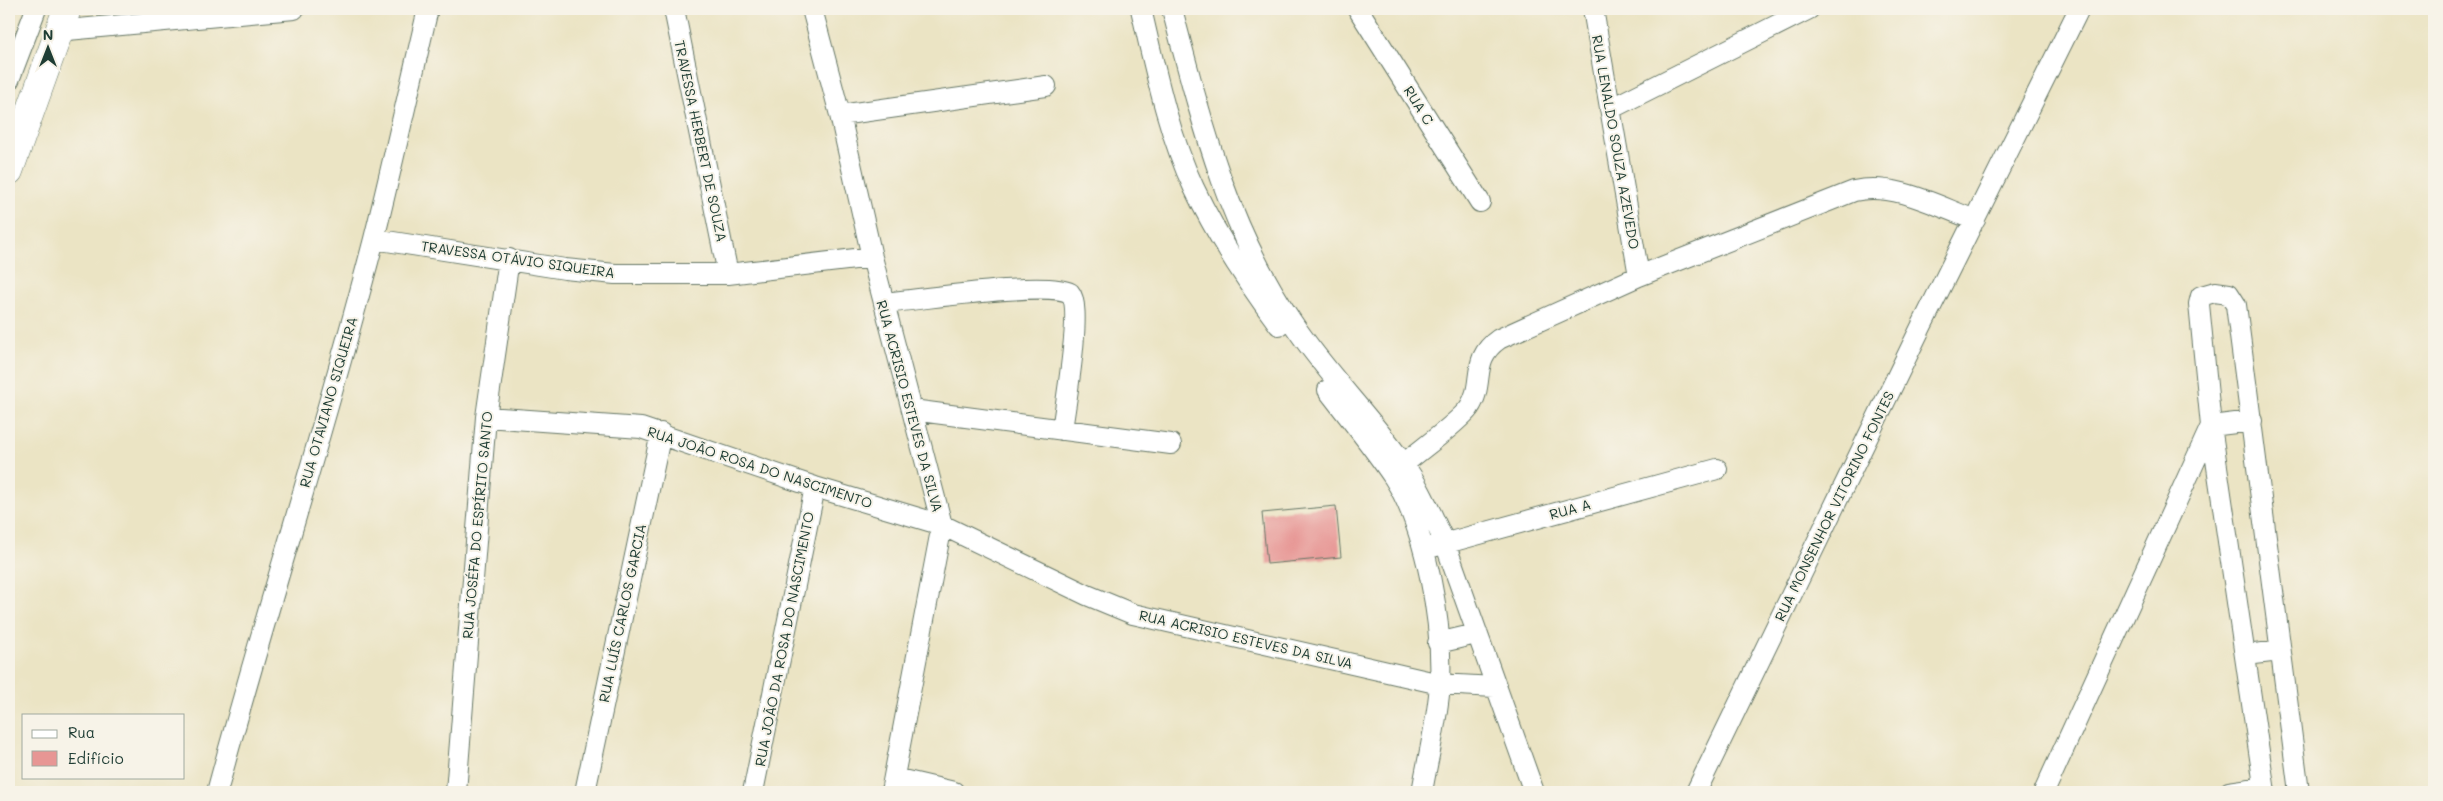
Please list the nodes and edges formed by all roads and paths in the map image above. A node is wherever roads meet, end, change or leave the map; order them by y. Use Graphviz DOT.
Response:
graph roads {
  1 [pos="36,9"];
  2 [pos="294,9"];
  3 [pos="428,9"];
  4 [pos="674,9"];
  5 [pos="812,9"];
  6 [pos="1142,9"];
  7 [pos="1172,9"];
  8 [pos="1358,9"];
  9 [pos="1593,9"];
  10 [pos="1808,9"];
  11 [pos="2079,9"];
  12 [pos="62,20"];
  13 [pos="9,80"];
  14 [pos="1046,86"];
  15 [pos="1610,109"];
  16 [pos="840,115"];
  17 [pos="9,171"];
  18 [pos="1480,202"];
  19 [pos="1975,220"];
  20 [pos="374,239"];
  21 [pos="872,257"];
  22 [pos="509,259"];
  23 [pos="728,274"];
  24 [pos="1639,276"];
  25 [pos="884,303"];
  26 [pos="912,410"];
  27 [pos="486,417"];
  28 [pos="2252,421"];
  29 [pos="2210,426"];
  30 [pos="1062,430"];
  31 [pos="661,433"];
  32 [pos="1171,444"];
  33 [pos="1396,468"];
  34 [pos="1717,470"];
  35 [pos="815,487"];
  36 [pos="942,525"];
  37 [pos="1445,543"];
  38 [pos="1423,550"];
  39 [pos="1476,634"];
  40 [pos="1438,643"];
  41 [pos="2280,651"];
  42 [pos="2246,655"];
  43 [pos="1440,684"];
  44 [pos="1495,687"];
  45 [pos="892,785"];
  46 [pos="2265,790"];
  47 [pos="217,792"];
  48 [pos="456,792"];
  49 [pos="585,792"];
  50 [pos="753,792"];
  51 [pos="954,792"];
  52 [pos="1422,792"];
  53 [pos="1534,792"];
  54 [pos="1696,792"];
  55 [pos="2044,792"];
  56 [pos="2228,792"];
  57 [pos="2299,792"];
  1 -- 13 [label="street"];
  2 -- 12 [label="street"];
  3 -- 20 [label="street, RUA OTAVIANO SIQUEIRA"];
  4 -- 23 [label="street, TRAVESSA HERBERT DE SOUZA"];
  5 -- 16 [label="street, RUA ACRISIO ESTEVES DA SILVA"];
  6 -- 33 [label="street"];
  7 -- 33 [label="street"];
  8 -- 18 [label="street, RUA C"];
  9 -- 15 [label="street, RUA LENALDO SOUZA AZEVEDO"];
  10 -- 15 [label="street"];
  11 -- 19 [label="street, RUA MONSENHOR VITORINO FONTES"];
  12 -- 17 [label="highway"];
  14 -- 16 [label="street"];
  15 -- 24 [label="street, RUA LENALDO SOUZA AZEVEDO"];
  16 -- 21 [label="street, RUA ACRISIO ESTEVES DA SILVA"];
  19 -- 24 [label="street"];
  19 -- 54 [label="street, RUA MONSENHOR VITORINO FONTES"];
  20 -- 22 [label="street, TRAVESSA OTÁVIO SIQUEIRA"];
  20 -- 47 [label="street, RUA OTAVIANO SIQUEIRA"];
  21 -- 23 [label="street, TRAVESSA OTÁVIO SIQUEIRA"];
  21 -- 25 [label="street, RUA ACRISIO ESTEVES DA SILVA"];
  22 -- 23 [label="street, TRAVESSA OTÁVIO SIQUEIRA"];
  22 -- 27 [label="street, RUA JOSÉFA DO ESPÍRITO SANTO"];
  24 -- 33 [label="street"];
  25 -- 26 [label="street, RUA ACRISIO ESTEVES DA SILVA"];
  25 -- 30 [label="street"];
  26 -- 30 [label="street"];
  26 -- 36 [label="street, RUA ACRISIO ESTEVES DA SILVA"];
  27 -- 31 [label="street, RUA JOÃO ROSA DO NASCIMENTO"];
  27 -- 48 [label="street, RUA JOSÉFA DO ESPÍRITO SANTO"];
  28 -- 29 [label="street"];
  28 -- 29 [label="street"];
  28 -- 41 [label="street"];
  29 -- 42 [label="street"];
  29 -- 55 [label="street"];
  30 -- 32 [label="street"];
  31 -- 35 [label="street, RUA JOÃO ROSA DO NASCIMENTO"];
  31 -- 49 [label="street, RUA LUÍS CARLOS GARCIA"];
  33 -- 37 [label="street"];
  33 -- 38 [label="street"];
  34 -- 37 [label="street, RUA A"];
  35 -- 36 [label="street, RUA JOÃO ROSA DO NASCIMENTO"];
  35 -- 50 [label="street, RUA JOÃO DA ROSA DO NASCIMENTO"];
  36 -- 43 [label="street, RUA ACRISIO ESTEVES DA SILVA"];
  36 -- 45 [label="street"];
  37 -- 38 [label="street, RUA A"];
  37 -- 39 [label="street"];
  38 -- 40 [label="street"];
  39 -- 40 [label="street"];
  39 -- 44 [label="street"];
  40 -- 43 [label="street"];
  41 -- 42 [label="street"];
  41 -- 57 [label="street"];
  42 -- 46 [label="street"];
  43 -- 44 [label="street, RUA ACRISIO ESTEVES DA SILVA"];
  43 -- 52 [label="street"];
  44 -- 53 [label="street"];
  45 -- 51 [label="street"];
  46 -- 56 [label="street"];
}
